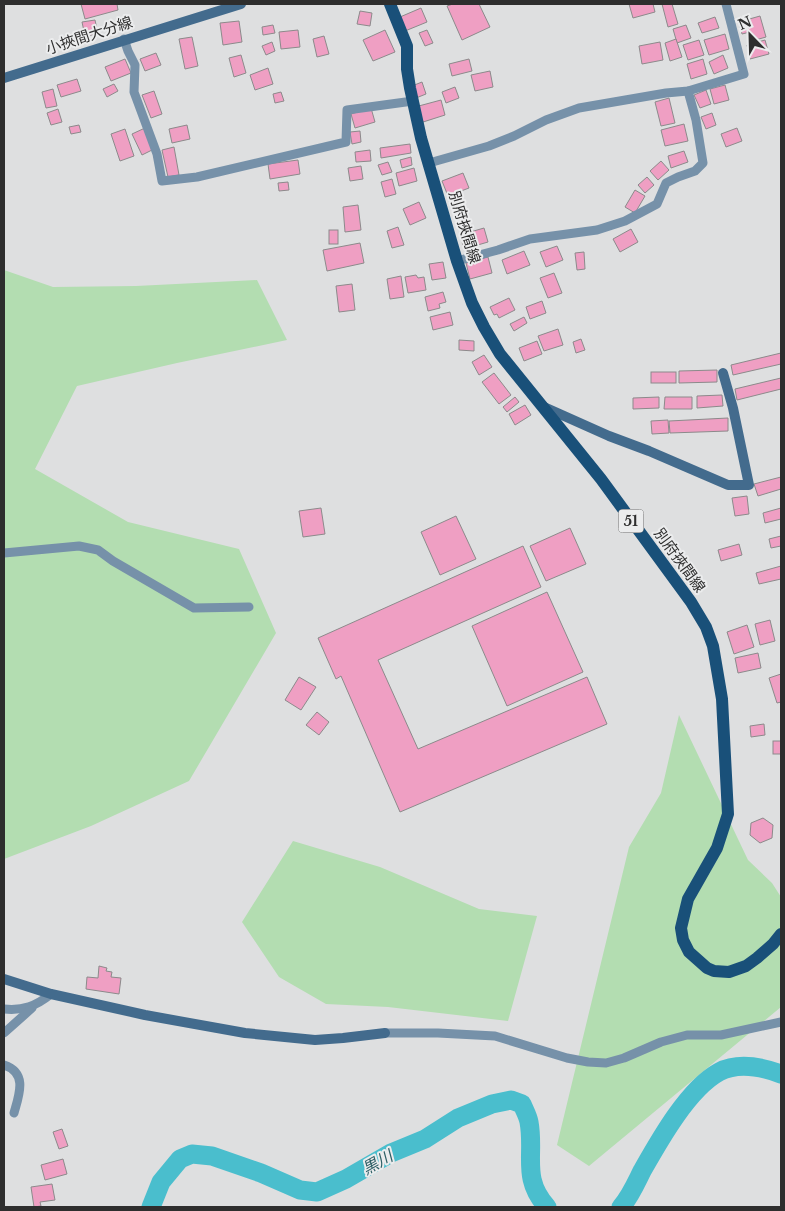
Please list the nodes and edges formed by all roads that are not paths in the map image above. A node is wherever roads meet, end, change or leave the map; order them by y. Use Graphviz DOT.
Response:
graph roads {
  1 [pos="241,4"];
  2 [pos="390,4"];
  3 [pos="726,4"];
  4 [pos="124,39"];
  5 [pos="4,78"];
  6 [pos="688,91"];
  7 [pos="413,101"];
  8 [pos="429,163"];
  9 [pos="457,261"];
  10 [pos="723,373"];
  11 [pos="541,406"];
  12 [pos="4,553"];
  13 [pos="249,607"];
  14 [pos="781,934"];
  15 [pos="4,979"];
  16 [pos="51,994"];
  17 [pos="34,1006"];
  18 [pos="4,1008"];
  19 [pos="781,1022"];
  20 [pos="4,1033"];
  21 [pos="385,1033"];
  22 [pos="4,1065"];
  23 [pos="14,1113"];
  1 -- 4 [label="street, 小挾間大分線"];
  2 -- 7 [label="main road, 別府挾間線 / 51"];
  3 -- 6 [label="street"];
  4 -- 5 [label="street, 小挾間大分線"];
  4 -- 7 [label="street"];
  6 -- 8 [label="street"];
  6 -- 9 [label="street"];
  7 -- 8 [label="main road, 別府挾間線 / 51"];
  8 -- 9 [label="main road, 別府挾間線 / 51"];
  9 -- 11 [label="main road, 別府挾間線 / 51"];
  10 -- 11 [label="street"];
  11 -- 14 [label="main road, 別府挾間線 / 51"];
  12 -- 13 [label="street"];
  15 -- 16 [label="street"];
  16 -- 17 [label="street"];
  16 -- 21 [label="street"];
  17 -- 18 [label="street"];
  17 -- 20 [label="street"];
  19 -- 21 [label="street"];
  22 -- 23 [label="street"];
}
